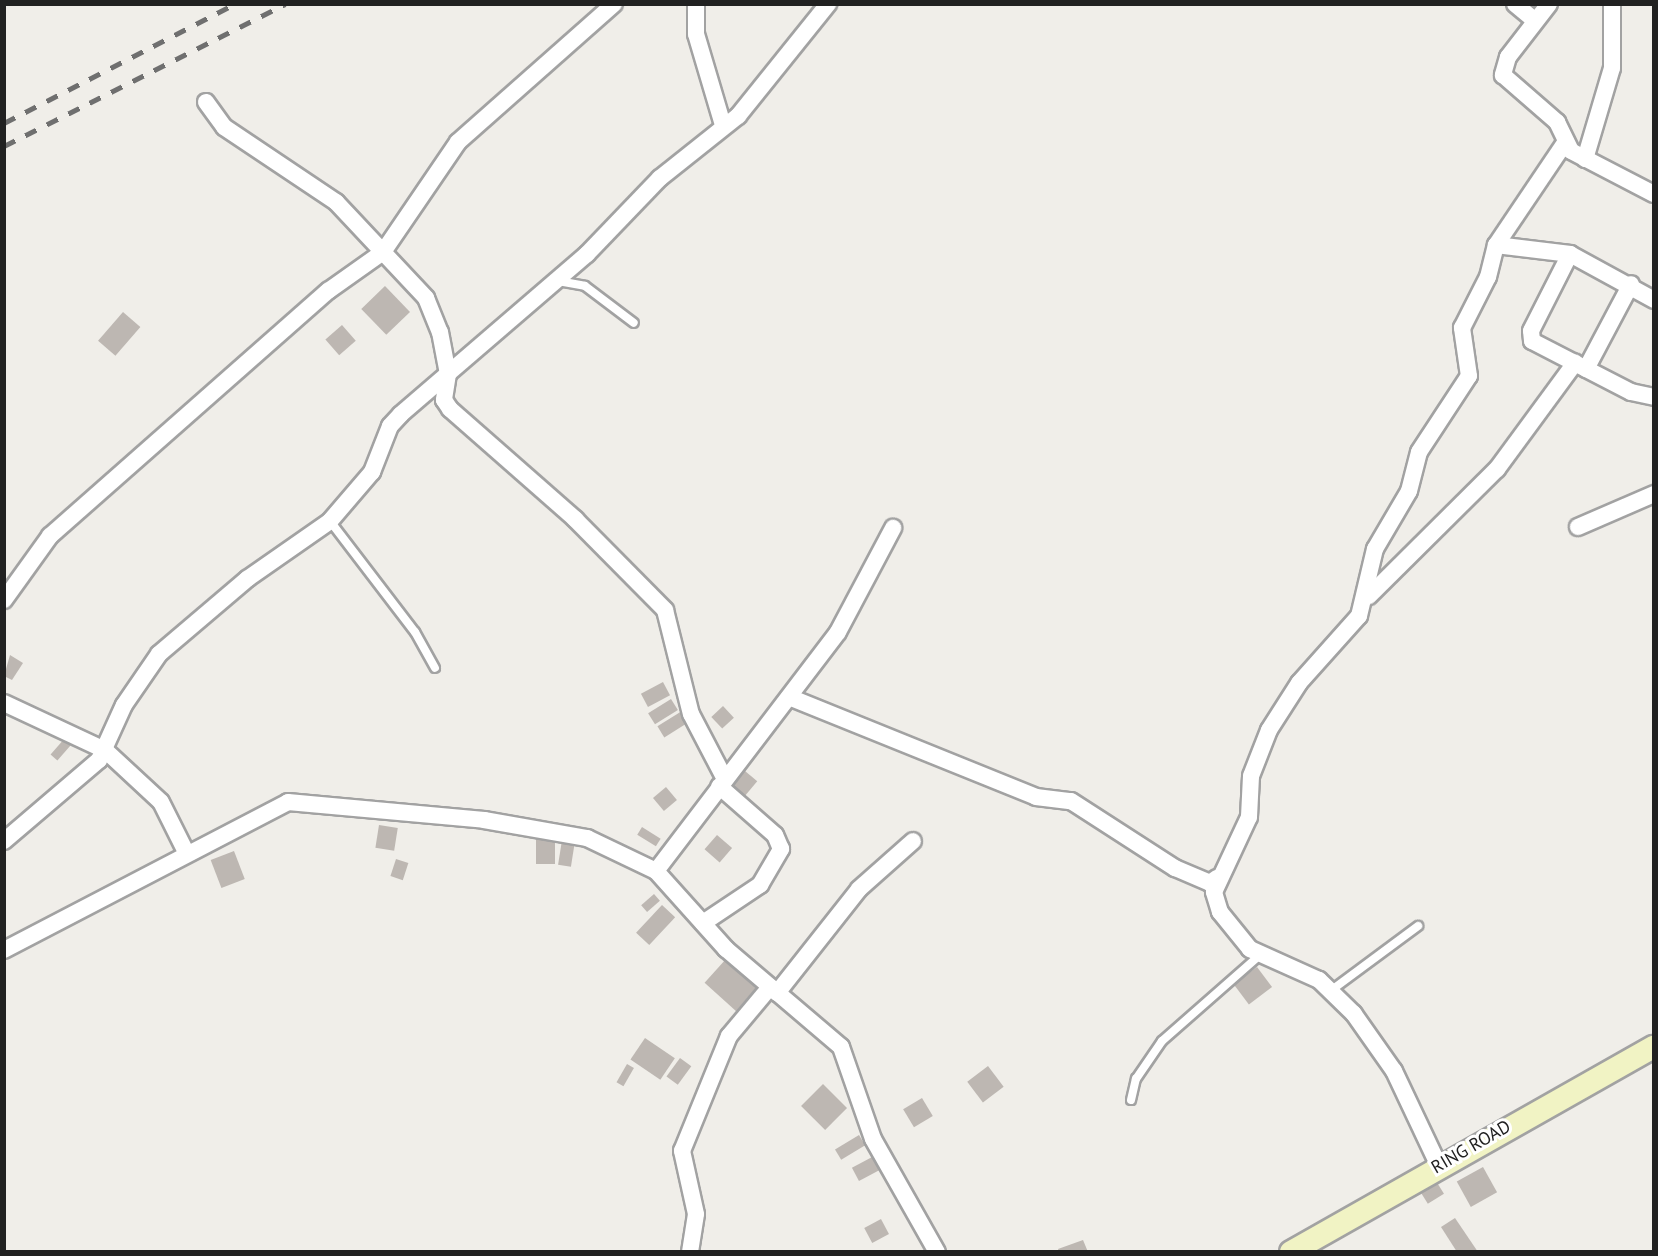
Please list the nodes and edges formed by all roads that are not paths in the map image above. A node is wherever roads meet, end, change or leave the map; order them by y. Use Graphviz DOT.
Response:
graph roads {
  1 [pos="614,4"];
  2 [pos="696,4"];
  3 [pos="828,4"];
  4 [pos="1515,4"];
  5 [pos="1549,4"];
  6 [pos="1612,4"];
  7 [pos="1535,21"];
  8 [pos="206,102"];
  9 [pos="723,125"];
  10 [pos="1564,144"];
  11 [pos="1585,159"];
  12 [pos="1653,194"];
  13 [pos="1496,245"];
  14 [pos="383,252"];
  15 [pos="1570,254"];
  16 [pos="554,281"];
  17 [pos="1632,284"];
  18 [pos="1653,300"];
  19 [pos="634,323"];
  20 [pos="1580,366"];
  21 [pos="448,374"];
  22 [pos="1653,397"];
  23 [pos="1653,494"];
  24 [pos="330,521"];
  25 [pos="1578,527"];
  26 [pos="893,528"];
  27 [pos="1368,596"];
  28 [pos="4,600"];
  29 [pos="435,668"];
  30 [pos="789,697"];
  31 [pos="4,703"];
  32 [pos="105,750"];
  33 [pos="722,782"];
  34 [pos="4,841"];
  35 [pos="914,841"];
  36 [pos="186,852"];
  37 [pos="656,871"];
  38 [pos="1217,878"];
  39 [pos="703,923"];
  40 [pos="1418,926"];
  41 [pos="4,950"];
  42 [pos="1260,955"];
  43 [pos="1333,989"];
  44 [pos="774,990"];
  45 [pos="1653,1047"];
  46 [pos="1131,1100"];
  47 [pos="1438,1164"];
  48 [pos="690,1251"];
  49 [pos="938,1251"];
  50 [pos="1291,1251"];
  1 -- 14 [label="street"];
  2 -- 9 [label="street"];
  3 -- 9 [label="street"];
  4 -- 7 [label="street"];
  5 -- 7 [label="street"];
  6 -- 11 [label="street"];
  7 -- 10 [label="street"];
  8 -- 14 [label="street"];
  9 -- 16 [label="street"];
  10 -- 11 [label="street"];
  10 -- 13 [label="street"];
  11 -- 12 [label="street"];
  13 -- 15 [label="street"];
  13 -- 27 [label="street"];
  14 -- 21 [label="street"];
  14 -- 28 [label="street"];
  15 -- 17 [label="street"];
  15 -- 20 [label="street"];
  16 -- 19 [label="lane"];
  16 -- 21 [label="street"];
  17 -- 18 [label="street"];
  17 -- 20 [label="street"];
  20 -- 22 [label="street"];
  20 -- 27 [label="street"];
  21 -- 24 [label="street"];
  21 -- 33 [label="street"];
  23 -- 25 [label="street"];
  24 -- 29 [label="lane"];
  24 -- 32 [label="street"];
  26 -- 30 [label="street"];
  27 -- 38 [label="street"];
  30 -- 33 [label="street"];
  30 -- 38 [label="street"];
  31 -- 32 [label="street"];
  32 -- 34 [label="street"];
  32 -- 36 [label="street"];
  33 -- 37 [label="street"];
  33 -- 39 [label="street"];
  35 -- 44 [label="street"];
  36 -- 37 [label="street"];
  36 -- 41 [label="street"];
  37 -- 39 [label="street"];
  38 -- 42 [label="street"];
  39 -- 44 [label="street"];
  40 -- 43 [label="lane"];
  42 -- 43 [label="street"];
  42 -- 46 [label="lane"];
  43 -- 47 [label="street"];
  44 -- 48 [label="street"];
  44 -- 49 [label="street"];
  45 -- 47 [label="street, RING ROAD"];
  47 -- 50 [label="street, RING ROAD"];
}
